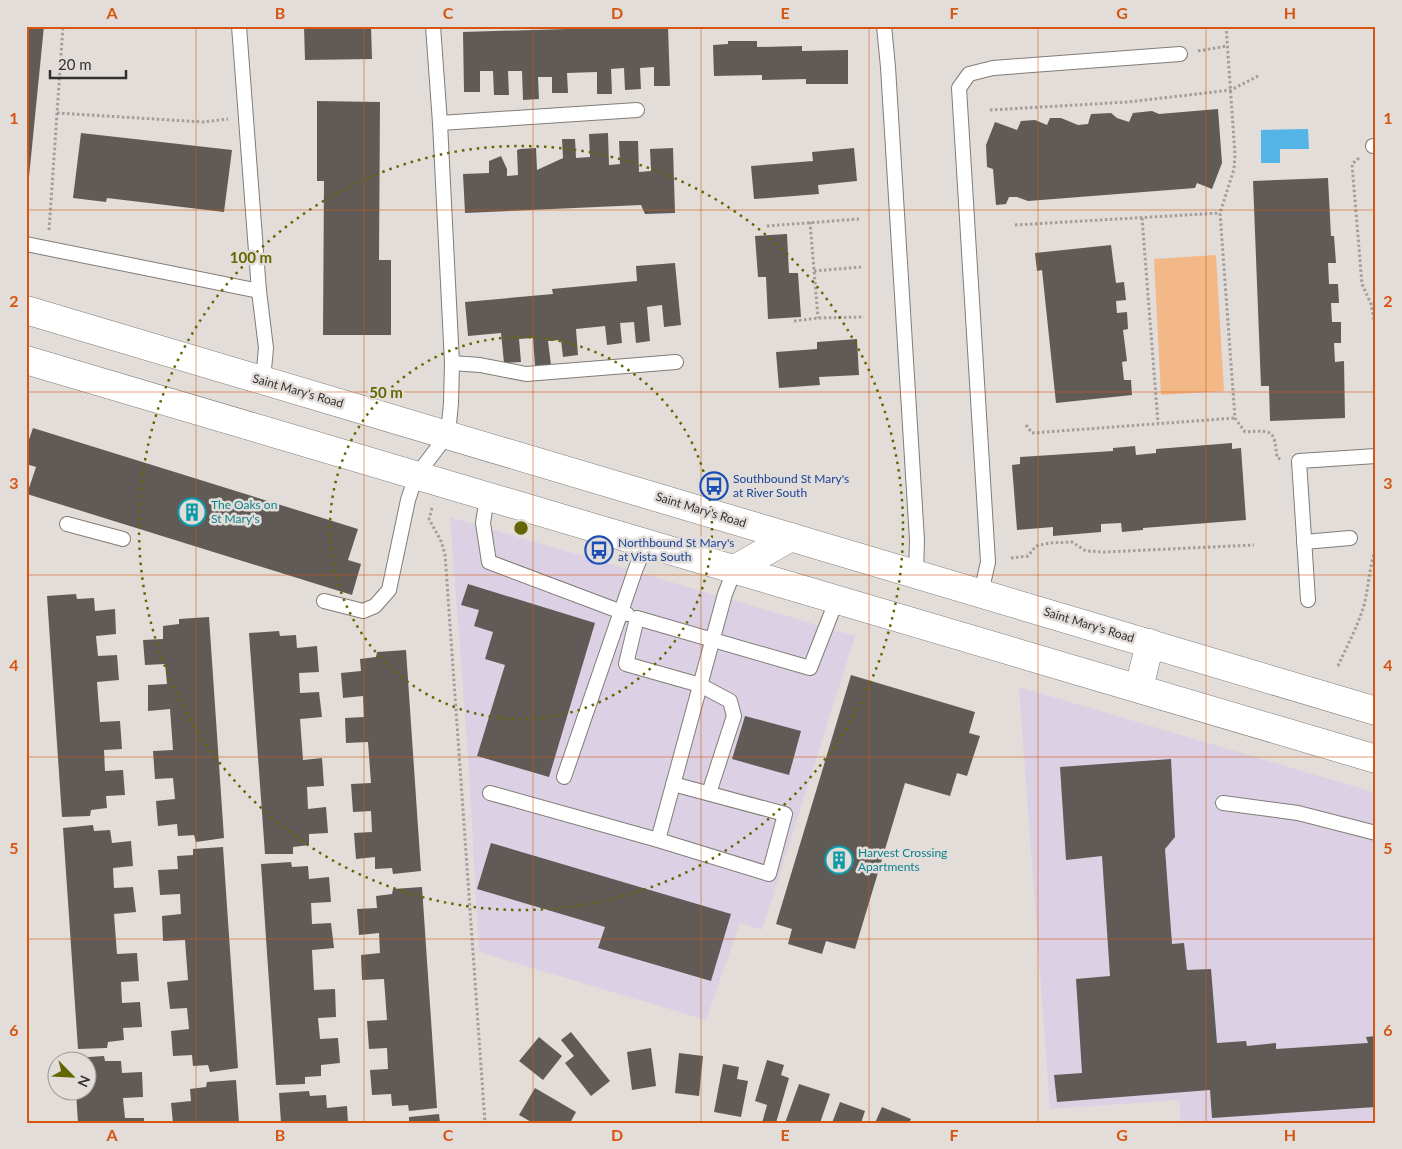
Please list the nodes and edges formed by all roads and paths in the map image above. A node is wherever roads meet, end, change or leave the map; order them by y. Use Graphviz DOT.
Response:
graph roads {
  1 [pos="62,26"];
  2 [pos="239,26"];
  3 [pos="433,26"];
  4 [pos="884,26"];
  5 [pos="1226,26"];
  6 [pos="1227,46"];
  7 [pos="1180,54"];
  8 [pos="1260,75"];
  9 [pos="1231,90"];
  10 [pos="637,110"];
  11 [pos="990,110"];
  12 [pos="57,113"];
  13 [pos="246,117"];
  14 [pos="440,123"];
  15 [pos="1374,146"];
  16 [pos="1220,213"];
  17 [pos="1142,218"];
  18 [pos="859,219"];
  19 [pos="810,222"];
  20 [pos="767,226"];
  21 [pos="1015,226"];
  22 [pos="26,244"];
  23 [pos="48,249"];
  24 [pos="861,267"];
  25 [pos="814,271"];
  26 [pos="259,291"];
  27 [pos="26,310"];
  28 [pos="864,317"];
  29 [pos="818,318"];
  30 [pos="794,322"];
  31 [pos="1376,330"];
  32 [pos="26,360"];
  33 [pos="676,362"];
  34 [pos="452,363"];
  35 [pos="264,380"];
  36 [pos="1235,418"];
  37 [pos="1158,424"];
  38 [pos="1026,425"];
  39 [pos="448,434"];
  40 [pos="1376,456"];
  41 [pos="1299,461"];
  42 [pos="416,476"];
  43 [pos="486,496"];
  44 [pos="432,508"];
  45 [pos="66,524"];
  46 [pos="791,537"];
  47 [pos="1350,538"];
  48 [pos="123,539"];
  49 [pos="1304,542"];
  50 [pos="647,543"];
  51 [pos="1254,545"];
  52 [pos="1376,548"];
  53 [pos="1011,558"];
  54 [pos="735,569"];
  55 [pos="916,574"];
  56 [pos="981,593"];
  57 [pos="837,599"];
  58 [pos="1308,600"];
  59 [pos="324,601"];
  60 [pos="621,611"];
  61 [pos="637,618"];
  62 [pos="713,639"];
  63 [pos="1150,644"];
  64 [pos="1338,666"];
  65 [pos="700,685"];
  66 [pos="1139,688"];
  67 [pos="1376,711"];
  68 [pos="1376,759"];
  69 [pos="564,777"];
  70 [pos="673,784"];
  71 [pos="490,793"];
  72 [pos="709,793"];
  73 [pos="1223,803"];
  74 [pos="1376,833"];
  75 [pos="658,840"];
  76 [pos="485,1123"];
  1 -- 12 [label="path"];
  2 -- 13 [label="lane"];
  3 -- 14 [label="lane"];
  4 -- 55 [label="lane"];
  5 -- 6 [label="path"];
  6 -- 7 [label="path"];
  6 -- 9 [label="path"];
  7 -- 56 [label="lane"];
  8 -- 9 [label="path"];
  9 -- 11 [label="path"];
  9 -- 16 [label="path"];
  10 -- 14 [label="lane"];
  12 -- 13 [label="path"];
  12 -- 23 [label="path"];
  13 -- 26 [label="lane"];
  14 -- 34 [label="lane"];
  15 -- 31 [label="path"];
  16 -- 17 [label="path"];
  16 -- 36 [label="path"];
  17 -- 21 [label="path"];
  17 -- 37 [label="path"];
  18 -- 19 [label="path"];
  19 -- 20 [label="path"];
  19 -- 25 [label="path"];
  22 -- 23 [label="lane"];
  23 -- 26 [label="lane"];
  24 -- 25 [label="path"];
  25 -- 29 [label="path"];
  26 -- 35 [label="lane"];
  27 -- 35 [label="main road, Saint Mary's Road"];
  28 -- 29 [label="path"];
  29 -- 30 [label="path"];
  32 -- 42 [label="main road"];
  33 -- 34 [label="lane"];
  34 -- 39 [label="lane"];
  35 -- 39 [label="main road, Saint Mary's Road"];
  36 -- 37 [label="path"];
  36 -- 41 [label="path"];
  37 -- 38 [label="path"];
  39 -- 42 [label="lane"];
  39 -- 46 [label="main road, Saint Mary's Road"];
  40 -- 41 [label="lane"];
  41 -- 49 [label="lane"];
  42 -- 43 [label="main road"];
  42 -- 59 [label="lane"];
  43 -- 50 [label="main road"];
  43 -- 60 [label="lane"];
  44 -- 76 [label="path"];
  45 -- 48 [label="lane"];
  46 -- 54 [label="main road"];
  46 -- 55 [label="main road, Saint Mary's Road"];
  47 -- 49 [label="lane"];
  49 -- 58 [label="lane"];
  50 -- 54 [label="main road"];
  50 -- 60 [label="lane"];
  51 -- 53 [label="path"];
  52 -- 64 [label="path"];
  54 -- 57 [label="main road"];
  54 -- 62 [label="lane"];
  55 -- 56 [label="main road, Saint Mary's Road"];
  56 -- 63 [label="main road, Saint Mary's Road"];
  57 -- 62 [label="lane"];
  57 -- 66 [label="main road"];
  60 -- 61 [label="lane"];
  60 -- 69 [label="lane"];
  61 -- 62 [label="lane"];
  61 -- 65 [label="lane"];
  62 -- 65 [label="lane"];
  63 -- 66 [label="main road"];
  63 -- 67 [label="main road, Saint Mary's Road"];
  65 -- 70 [label="lane"];
  65 -- 72 [label="lane"];
  66 -- 68 [label="main road"];
  70 -- 72 [label="lane"];
  70 -- 75 [label="lane"];
  71 -- 75 [label="lane"];
  72 -- 75 [label="lane"];
  73 -- 74 [label="lane"];
}
